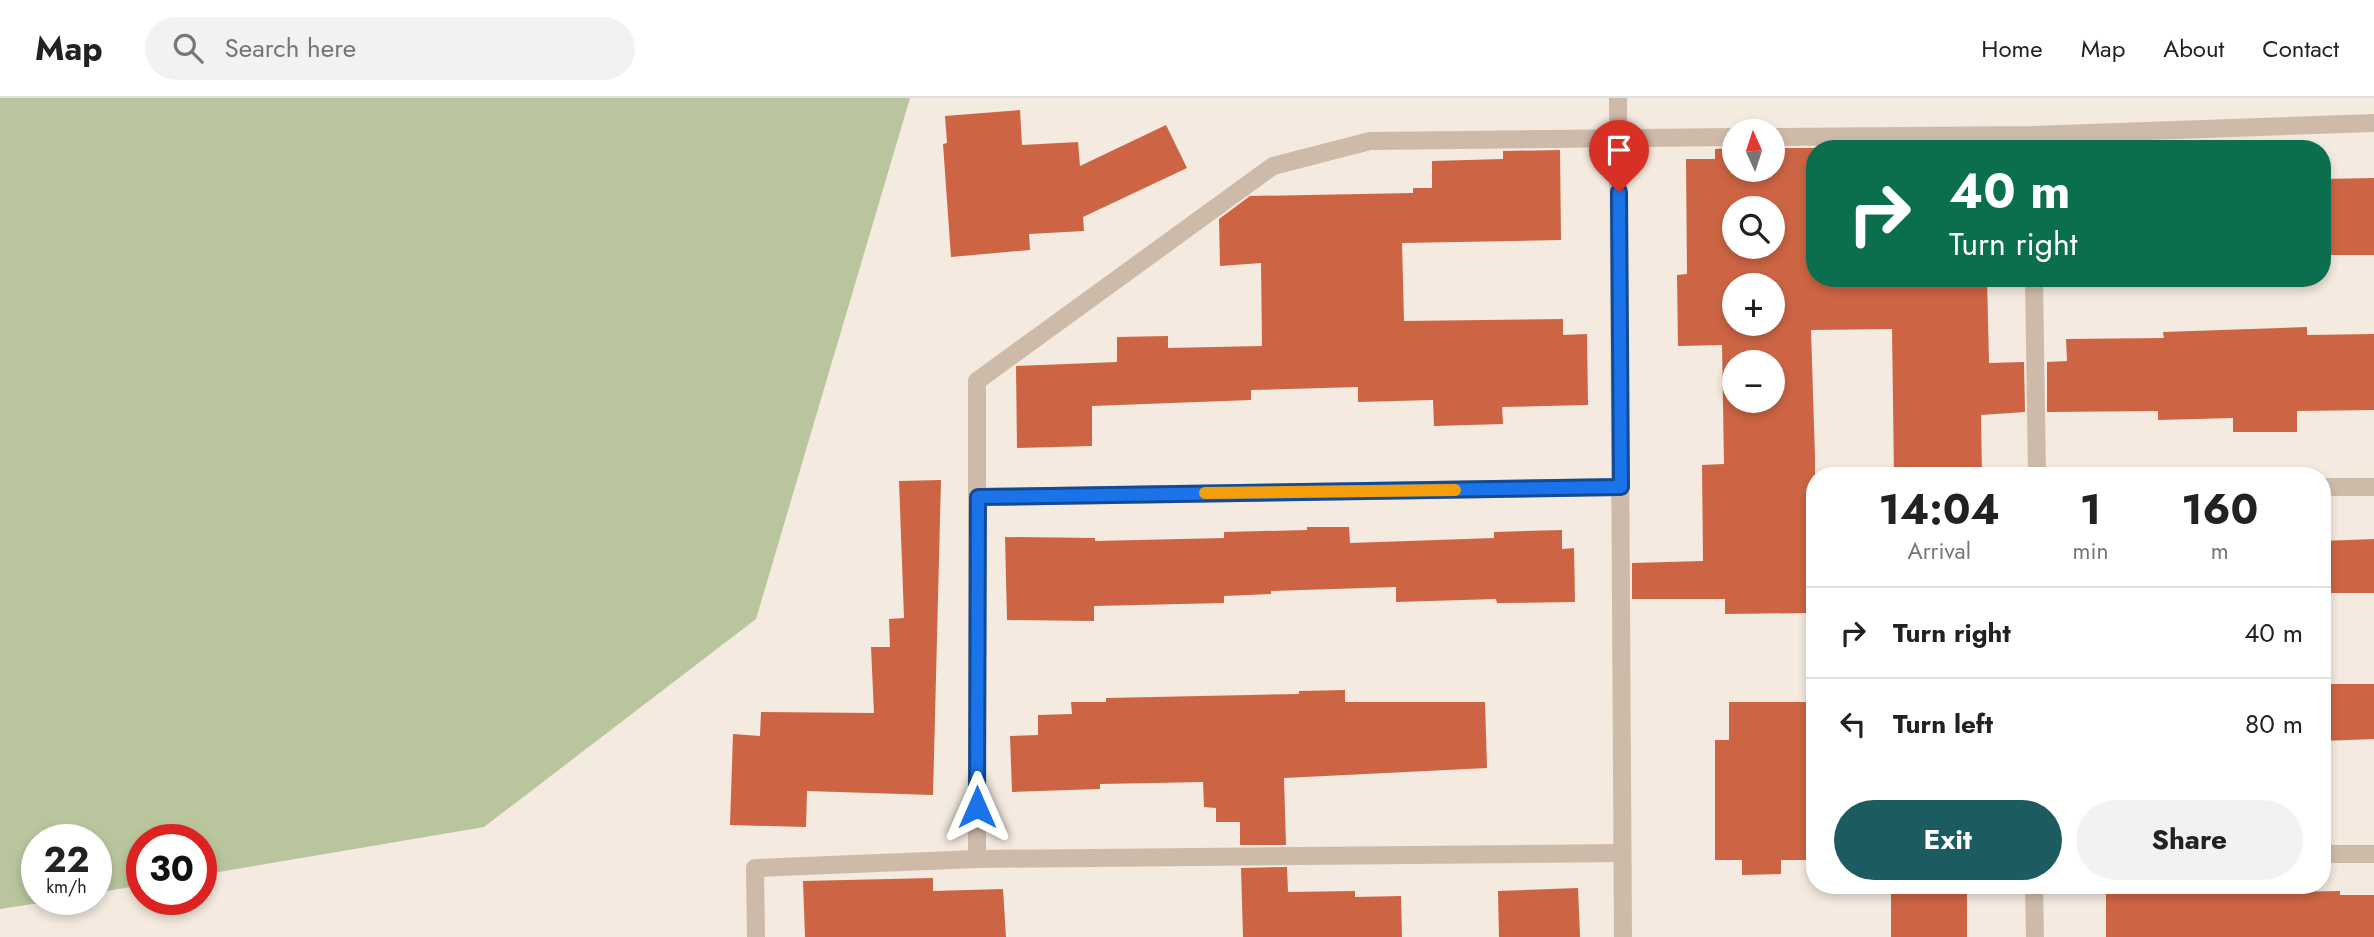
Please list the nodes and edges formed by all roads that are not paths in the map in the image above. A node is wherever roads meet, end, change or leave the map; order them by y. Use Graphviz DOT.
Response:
graph roads {
  1 [pos="1618,98"];
  2 [pos="2374,123"];
  3 [pos="1722,137"];
  4 [pos="1785,137"];
  5 [pos="1618,139"];
  6 [pos="1928,140"];
  7 [pos="2068,140"];
  8 [pos="2034,287"];
  9 [pos="2037,467"];
  10 [pos="1621,487"];
  11 [pos="2331,487"];
  12 [pos="2374,487"];
  13 [pos="978,497"];
  14 [pos="1622,853"];
  15 [pos="2331,854"];
  16 [pos="2374,854"];
  17 [pos="977,859"];
  18 [pos="2034,894"];
  19 [pos="756,937"];
  20 [pos="1623,937"];
  21 [pos="2035,937"];
  1 -- 5 [label="street"];
  2 -- 7 [label="street"];
  3 -- 5 [label="street"];
  4 -- 6 [label="street"];
  5 -- 10 [label="street"];
  5 -- 13 [label="street"];
  8 -- 9 [label="street"];
  10 -- 13 [label="street"];
  10 -- 14 [label="street"];
  11 -- 12 [label="street"];
  13 -- 17 [label="street"];
  14 -- 17 [label="street"];
  14 -- 20 [label="street"];
  15 -- 16 [label="street"];
  17 -- 19 [label="street"];
  18 -- 21 [label="street"];
}
